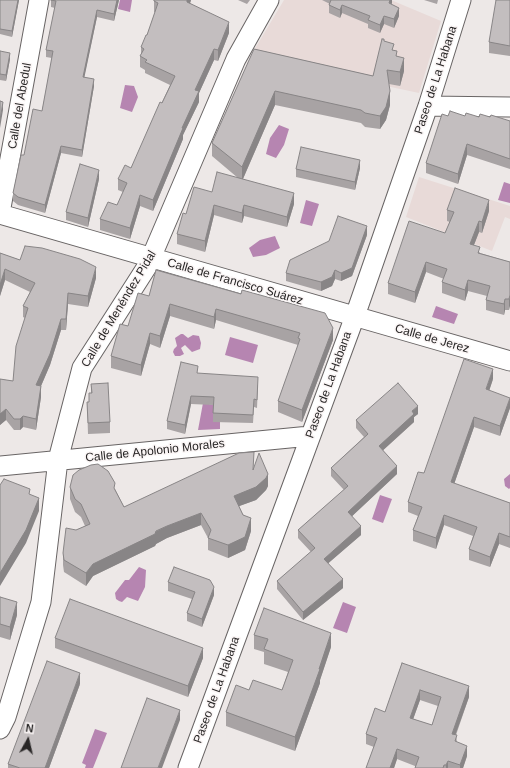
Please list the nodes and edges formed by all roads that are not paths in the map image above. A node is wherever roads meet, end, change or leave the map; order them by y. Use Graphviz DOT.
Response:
graph roads {
  1 [pos="39,0"];
  2 [pos="269,0"];
  3 [pos="461,0"];
  4 [pos="428,106"];
  5 [pos="510,107"];
  6 [pos="0,214"];
  7 [pos="151,258"];
  8 [pos="355,316"];
  9 [pos="510,361"];
  10 [pos="310,436"];
  11 [pos="58,460"];
  12 [pos="0,466"];
  13 [pos="0,729"];
  14 [pos="188,768"];
  1 -- 6 [label="street, Calle del Abedul"];
  2 -- 7 [label="street, Calle de Menéndez Pidal"];
  3 -- 4 [label="street, Paseo de La Habana"];
  4 -- 5 [label="street"];
  4 -- 8 [label="street, Paseo de La Habana"];
  6 -- 7 [label="street, Calle de Francisco Suárez"];
  7 -- 8 [label="street, Calle de Francisco Suárez"];
  7 -- 11 [label="street, Calle de Menéndez Pidal"];
  8 -- 9 [label="street, Calle de Jerez"];
  8 -- 10 [label="street, Paseo de La Habana"];
  10 -- 11 [label="street, Calle de Apolonio Morales"];
  10 -- 14 [label="street, Paseo de La Habana"];
  11 -- 12 [label="street, Calle de Apolonio Morales"];
  11 -- 13 [label="street, Calle de Menéndez Pidal"];
}
